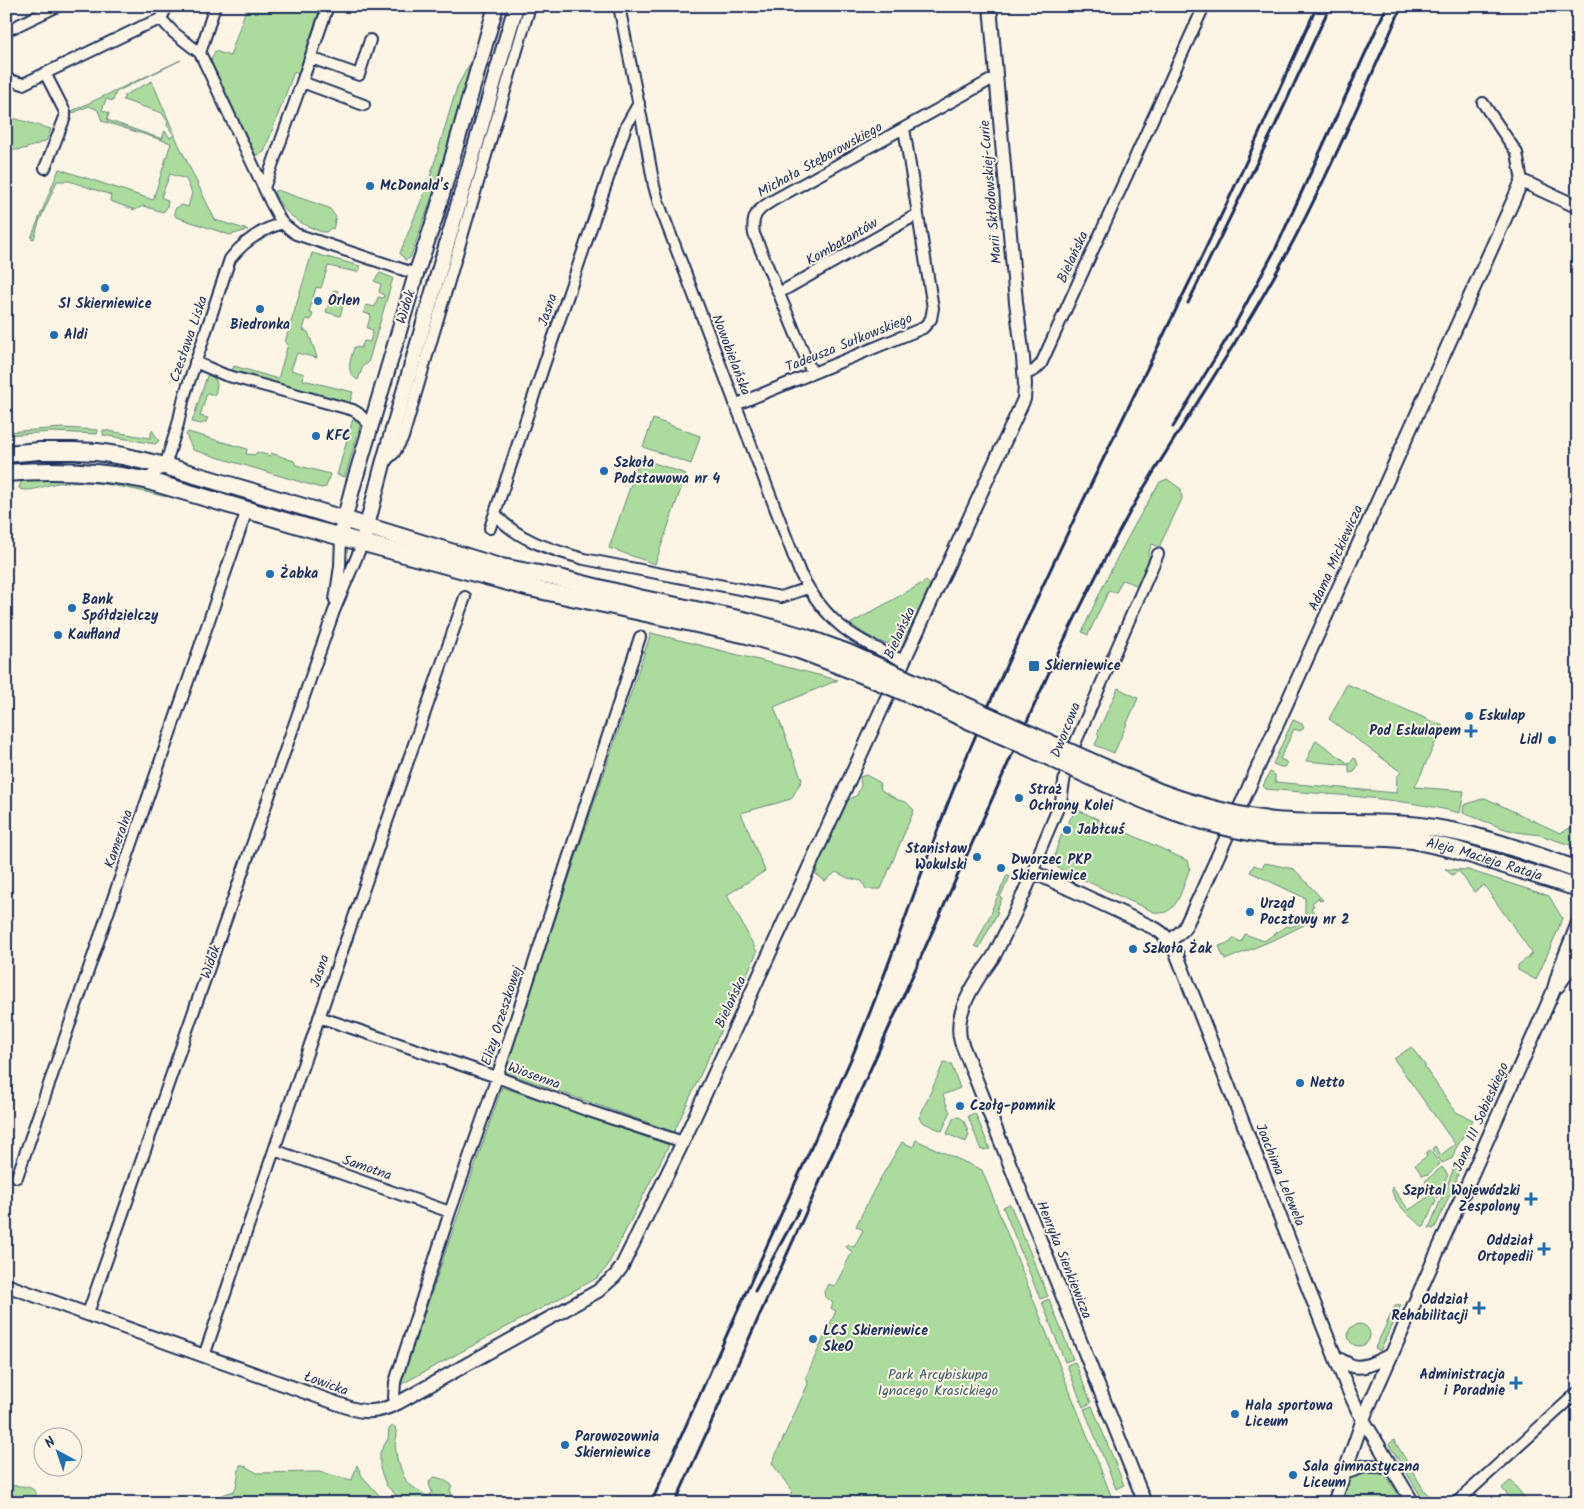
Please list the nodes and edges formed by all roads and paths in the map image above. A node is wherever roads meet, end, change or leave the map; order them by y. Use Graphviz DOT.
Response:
graph roads {
  1 [pos="58,6"];
  2 [pos="167,6"];
  3 [pos="215,6"];
  4 [pos="328,6"];
  5 [pos="496,6"];
  6 [pos="516,6"];
  7 [pos="530,6"];
  8 [pos="619,6"];
  9 [pos="990,6"];
  10 [pos="1204,6"];
  11 [pos="161,19"];
  12 [pos="6,31"];
  13 [pos="370,40"];
  14 [pos="200,53"];
  15 [pos="310,58"];
  16 [pos="45,73"];
  17 [pos="996,77"];
  18 [pos="6,79"];
  19 [pos="302,82"];
  20 [pos="639,103"];
  21 [pos="1483,103"];
  22 [pos="364,105"];
  23 [pos="904,128"];
  24 [pos="45,168"];
  25 [pos="1522,181"];
  26 [pos="264,188"];
  27 [pos="1578,207"];
  28 [pos="918,214"];
  29 [pos="282,223"];
  30 [pos="416,274"];
  31 [pos="779,293"];
  32 [pos="195,362"];
  33 [pos="812,373"];
  34 [pos="1024,375"];
  35 [pos="736,405"];
  36 [pos="371,426"];
  37 [pos="6,454"];
  38 [pos="382,464"];
  39 [pos="165,466"];
  40 [pos="6,473"];
  41 [pos="145,480"];
  42 [pos="247,510"];
  43 [pos="495,513"];
  44 [pos="344,520"];
  45 [pos="490,528"];
  46 [pos="365,535"];
  47 [pos="341,537"];
  48 [pos="1158,554"];
  49 [pos="808,588"];
  50 [pos="465,597"];
  51 [pos="334,611"];
  52 [pos="640,637"];
  53 [pos="904,661"];
  54 [pos="1388,831"];
  55 [pos="1578,870"];
  56 [pos="1033,872"];
  57 [pos="1578,888"];
  58 [pos="1578,923"];
  59 [pos="1170,941"];
  60 [pos="1578,953"];
  61 [pos="1553,992"];
  62 [pos="319,1017"];
  63 [pos="958,1027"];
  64 [pos="497,1077"];
  65 [pos="682,1142"];
  66 [pos="274,1150"];
  67 [pos="17,1178"];
  68 [pos="450,1212"];
  69 [pos="615,1276"];
  70 [pos="6,1285"];
  71 [pos="88,1313"];
  72 [pos="204,1356"];
  73 [pos="1392,1356"];
  74 [pos="1335,1357"];
  75 [pos="1578,1392"];
  76 [pos="398,1403"];
  77 [pos="1363,1420"];
  78 [pos="1392,1467"];
  79 [pos="1344,1473"];
  80 [pos="1146,1503"];
  81 [pos="1334,1503"];
  82 [pos="1413,1503"];
  83 [pos="1456,1503"];
  1 -- 12 [label="street"];
  2 -- 11 [label="street"];
  3 -- 14 [label="street"];
  4 -- 15 [label="street"];
  5 -- 30 [label="main road, Widok"];
  6 -- 38 [label="main road, Widok"];
  7 -- 38 [label="street, Widok"];
  8 -- 20 [label="street, Nowobielańska"];
  9 -- 17 [label="street, Marii Skłodowskiej-Curie"];
  10 -- 34 [label="street, Bielańska"];
  11 -- 14 [label="street"];
  11 -- 16 [label="street"];
  13 -- 15 [label="street"];
  14 -- 26 [label="street"];
  15 -- 19 [label="street"];
  16 -- 18 [label="street"];
  16 -- 24 [label="street"];
  17 -- 23 [label="street, Michała Stęborowskiego"];
  17 -- 34 [label="street, Marii Skłodowskiej-Curie"];
  19 -- 22 [label="street"];
  19 -- 26 [label="street"];
  20 -- 35 [label="street, Nowobielańska"];
  20 -- 43 [label="street, Jasna"];
  21 -- 25 [label="street"];
  23 -- 28 [label="street, Tadeusza Sułkowskiego"];
  23 -- 31 [label="street, Michała Stęborowskiego"];
  25 -- 27 [label="street"];
  25 -- 59 [label="street, Adama Mickiewicza"];
  26 -- 29 [label="street"];
  28 -- 31 [label="street, Kombatantów"];
  28 -- 33 [label="street, Tadeusza Sułkowskiego"];
  29 -- 30 [label="street"];
  29 -- 32 [label="street, Czesława Liska"];
  30 -- 36 [label="main road, Widok"];
  31 -- 33 [label="street, Michała Stęborowskiego"];
  32 -- 36 [label="street"];
  32 -- 39 [label="street, Czesława Liska"];
  33 -- 35 [label="street, Tadeusza Sułkowskiego"];
  34 -- 53 [label="street, Bielańska"];
  35 -- 49 [label="street, Nowobielańska"];
  36 -- 44 [label="main road, Widok"];
  37 -- 39 [label="main road"];
  38 -- 46 [label="main road, Widok"];
  39 -- 41 [label="street"];
  39 -- 44 [label="main road"];
  40 -- 41 [label="main road"];
  41 -- 42 [label="main road"];
  42 -- 47 [label="main road"];
  42 -- 67 [label="street, Kameralna"];
  43 -- 45 [label="street, Jasna"];
  43 -- 49 [label="street"];
  44 -- 46 [label="main road"];
  44 -- 47 [label="main road, Widok"];
  46 -- 47 [label="main road"];
  46 -- 51 [label="street, Widok"];
  46 -- 54 [label="main road, bridge"];
  47 -- 51 [label="street, Widok"];
  48 -- 56 [label="street, Dworcowa"];
  49 -- 53 [label="street, Nowobielańska"];
  50 -- 62 [label="street, Jasna"];
  51 -- 71 [label="street, Widok"];
  52 -- 64 [label="street, Elizy Orzeszkowej"];
  53 -- 65 [label="street, Bielańska"];
  54 -- 55 [label="main road, Aleja Macieja Rataja"];
  54 -- 57 [label="main road, Aleja Macieja Rataja"];
  56 -- 59 [label="street"];
  56 -- 63 [label="street, Dworcowa"];
  58 -- 61 [label="street, Jana III Sobieskiego"];
  59 -- 74 [label="street, Joachima Lelewela"];
  60 -- 61 [label="street, Jana III Sobieskiego"];
  61 -- 73 [label="street, Jana III Sobieskiego"];
  62 -- 64 [label="street, Wiosenna"];
  62 -- 66 [label="street, Jasna"];
  63 -- 80 [label="street, Henryka Sienkiewicza"];
  64 -- 65 [label="street, Wiosenna"];
  64 -- 68 [label="street, Elizy Orzeszkowej"];
  65 -- 69 [label="street, Bielańska"];
  66 -- 68 [label="street, Samotna"];
  66 -- 72 [label="street, Jasna"];
  68 -- 76 [label="street, Elizy Orzeszkowej"];
  69 -- 76 [label="street, Łowicka"];
  70 -- 71 [label="street, Łowicka"];
  71 -- 72 [label="street, Łowicka"];
  72 -- 76 [label="street, Łowicka"];
  73 -- 74 [label="street"];
  73 -- 77 [label="street, Jana III Sobieskiego"];
  74 -- 77 [label="street, Joachima Lelewela"];
  75 -- 83 [label="street"];
  77 -- 78 [label="street, Joachima Lelewela"];
  77 -- 79 [label="street, Jana III Sobieskiego"];
  78 -- 79 [label="street"];
  78 -- 82 [label="street, Joachima Lelewela"];
  79 -- 81 [label="street, Jana III Sobieskiego"];
}
